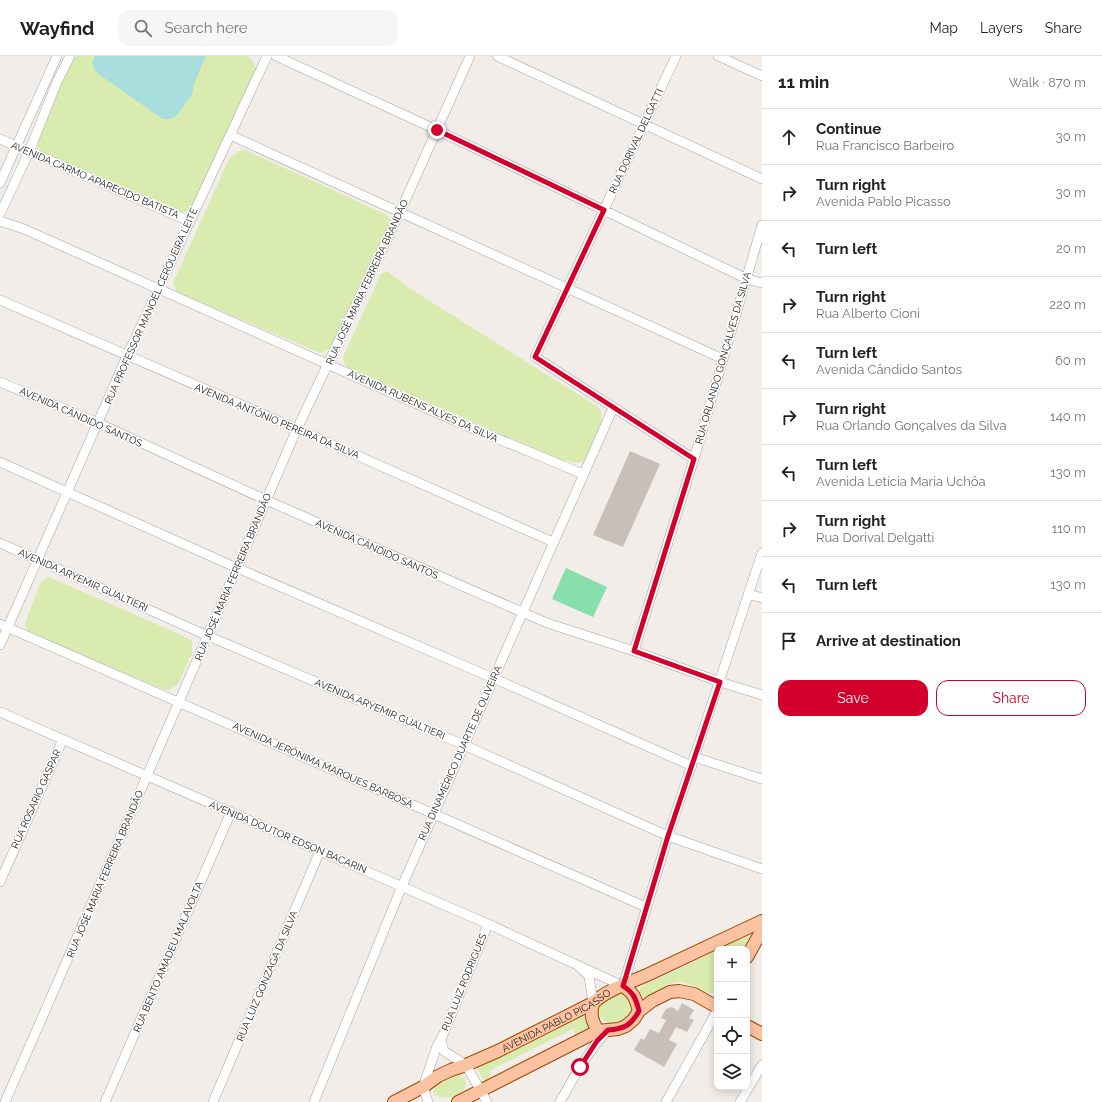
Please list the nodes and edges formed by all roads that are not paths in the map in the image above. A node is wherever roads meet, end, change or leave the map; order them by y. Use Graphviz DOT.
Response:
graph roads {
  1 [pos="70,56"];
  2 [pos="267,56"];
  3 [pos="276,56"];
  4 [pos="470,56"];
  5 [pos="497,56"];
  6 [pos="676,56"];
  7 [pos="718,56"];
  8 [pos="56,58"];
  9 [pos="762,76"];
  10 [pos="644,124"];
  11 [pos="437,130"];
  12 [pos="230,135"];
  13 [pos="0,139"];
  14 [pos="17,146"];
  15 [pos="29,152"];
  16 [pos="762,179"];
  17 [pos="0,183"];
  18 [pos="604,210"];
  19 [pos="400,212"];
  20 [pos="0,214"];
  21 [pos="0,221"];
  22 [pos="189,221"];
  23 [pos="762,225"];
  24 [pos="746,279"];
  25 [pos="762,283"];
  26 [pos="568,288"];
  27 [pos="158,290"];
  28 [pos="0,300"];
  29 [pos="127,356"];
  30 [pos="723,359"];
  31 [pos="328,364"];
  32 [pos="0,382"];
  33 [pos="613,408"];
  34 [pos="98,423"];
  35 [pos="297,429"];
  36 [pos="694,459"];
  37 [pos="0,462"];
  38 [pos="583,474"];
  39 [pos="68,492"];
  40 [pos="266,500"];
  41 [pos="553,542"];
  42 [pos="0,543"];
  43 [pos="762,553"];
  44 [pos="38,560"];
  45 [pos="237,568"];
  46 [pos="748,594"];
  47 [pos="762,598"];
  48 [pos="523,612"];
  49 [pos="4,625"];
  50 [pos="208,636"];
  51 [pos="0,645"];
  52 [pos="634,651"];
  53 [pos="494,678"];
  54 [pos="720,682"];
  55 [pos="762,695"];
  56 [pos="179,702"];
  57 [pos="0,712"];
  58 [pos="63,739"];
  59 [pos="464,745"];
  60 [pos="693,761"];
  61 [pos="147,776"];
  62 [pos="762,780"];
  63 [pos="231,812"];
  64 [pos="434,814"];
  65 [pos="668,836"];
  66 [pos="320,851"];
  67 [pos="762,869"];
  68 [pos="0,882"];
  69 [pos="402,886"];
  70 [pos="646,907"];
  71 [pos="762,920"];
  72 [pos="488,924"];
  73 [pos="762,930"];
  74 [pos="750,952"];
  75 [pos="575,963"];
  76 [pos="623,986"];
  77 [pos="593,1003"];
  78 [pos="714,1005"];
  79 [pos="639,1011"];
  80 [pos="714,1016"];
  81 [pos="750,1028"];
  82 [pos="603,1031"];
  83 [pos="762,1034"];
  84 [pos="440,1040"];
  85 [pos="762,1065"];
  86 [pos="466,1066"];
  87 [pos="423,1087"];
  88 [pos="484,1097"];
  89 [pos="5,1102"];
  90 [pos="105,1102"];
  91 [pos="212,1102"];
  92 [pos="314,1102"];
  93 [pos="394,1102"];
  94 [pos="428,1102"];
  95 [pos="458,1102"];
  96 [pos="560,1102"];
  97 [pos="666,1102"];
  98 [pos="740,1102"];
  1 -- 15 [label="street"];
  2 -- 12 [label="street, RUA PROFESSOR MANOEL CERQUEIRA LEITE"];
  3 -- 11 [label="street"];
  4 -- 11 [label="street, RUA JOSÉ MARIA FERREIRA BRANDÃO"];
  5 -- 10 [label="street"];
  6 -- 10 [label="street, RUA DORIVAL DELGATTI"];
  7 -- 9 [label="street"];
  8 -- 14 [label="street"];
  10 -- 16 [label="street"];
  10 -- 18 [label="street, RUA DORIVAL DELGATTI"];
  11 -- 18 [label="street"];
  11 -- 19 [label="street, RUA JOSÉ MARIA FERREIRA BRANDÃO"];
  12 -- 19 [label="street"];
  12 -- 22 [label="street, RUA PROFESSOR MANOEL CERQUEIRA LEITE"];
  13 -- 14 [label="street, AVENIDA CARMO APARECIDO BATISTA"];
  14 -- 15 [label="street, AVENIDA CARMO APARECIDO BATISTA"];
  14 -- 17 [label="street"];
  15 -- 20 [label="street"];
  15 -- 22 [label="street, AVENIDA CARMO APARECIDO BATISTA"];
  18 -- 24 [label="street"];
  18 -- 26 [label="street, RUA DORIVAL DELGATTI"];
  19 -- 26 [label="street"];
  19 -- 31 [label="street, RUA JOSÉ MARIA FERREIRA BRANDÃO"];
  21 -- 27 [label="street, AVENIDA RUBENS ALVES DA SILVA"];
  22 -- 27 [label="street, RUA PROFESSOR MANOEL CERQUEIRA LEITE"];
  23 -- 24 [label="street, RUA ORLANDO GONÇALVES DA SILVA"];
  24 -- 25 [label="street"];
  24 -- 30 [label="street, RUA ORLANDO GONÇALVES DA SILVA"];
  26 -- 30 [label="street"];
  26 -- 33 [label="street, RUA DORIVAL DELGATTI"];
  27 -- 29 [label="street, RUA PROFESSOR MANOEL CERQUEIRA LEITE"];
  27 -- 31 [label="street, AVENIDA RUBENS ALVES DA SILVA"];
  28 -- 29 [label="street, AVENIDA ANTÔNIO PEREIRA DA SILVA"];
  29 -- 34 [label="street, RUA PROFESSOR MANOEL CERQUEIRA LEITE"];
  29 -- 35 [label="street, AVENIDA ANTÔNIO PEREIRA DA SILVA"];
  30 -- 36 [label="street, RUA ORLANDO GONÇALVES DA SILVA"];
  31 -- 35 [label="street, RUA JOSÉ MARIA FERREIRA BRANDÃO"];
  31 -- 38 [label="street, AVENIDA RUBENS ALVES DA SILVA"];
  32 -- 34 [label="street, AVENIDA CÂNDIDO SANTOS"];
  33 -- 36 [label="street"];
  33 -- 38 [label="street, RUA DINAMÉRICO DUARTE DE OLIVEIRA"];
  34 -- 39 [label="street, RUA PROFESSOR MANOEL CERQUEIRA LEITE"];
  34 -- 40 [label="street, AVENIDA CÂNDIDO SANTOS"];
  35 -- 40 [label="street, RUA JOSÉ MARIA FERREIRA BRANDÃO"];
  35 -- 41 [label="street, AVENIDA ANTÔNIO PEREIRA DA SILVA"];
  36 -- 52 [label="street, RUA ORLANDO GONÇALVES DA SILVA"];
  37 -- 39 [label="street"];
  38 -- 41 [label="street, RUA DINAMÉRICO DUARTE DE OLIVEIRA"];
  39 -- 44 [label="street, RUA PROFESSOR MANOEL CERQUEIRA LEITE"];
  39 -- 45 [label="street"];
  40 -- 45 [label="street, RUA JOSÉ MARIA FERREIRA BRANDÃO"];
  40 -- 48 [label="street, AVENIDA CÂNDIDO SANTOS"];
  41 -- 48 [label="street, RUA DINAMÉRICO DUARTE DE OLIVEIRA"];
  42 -- 44 [label="street, AVENIDA ARYEMIR GUALTIERI"];
  43 -- 46 [label="street"];
  44 -- 49 [label="street, RUA PROFESSOR MANOEL CERQUEIRA LEITE"];
  44 -- 50 [label="street, AVENIDA ARYEMIR GUALTIERI"];
  45 -- 50 [label="street, RUA JOSÉ MARIA FERREIRA BRANDÃO"];
  45 -- 53 [label="street"];
  46 -- 47 [label="street"];
  46 -- 54 [label="street"];
  48 -- 52 [label="street, AVENIDA CÂNDIDO SANTOS"];
  48 -- 53 [label="street, RUA DINAMÉRICO DUARTE DE OLIVEIRA"];
  49 -- 51 [label="street, RUA PROFESSOR MANOEL CERQUEIRA LEITE"];
  49 -- 56 [label="street, AVENIDA JERÔNIMA MARQUES BARBOSA"];
  50 -- 56 [label="street, RUA JOSÉ MARIA FERREIRA BRANDÃO"];
  50 -- 59 [label="street, AVENIDA ARYEMIR GUALTIERI"];
  52 -- 54 [label="street, AVENIDA CÂNDIDO SANTOS"];
  53 -- 59 [label="street, RUA DINAMÉRICO DUARTE DE OLIVEIRA"];
  53 -- 60 [label="street"];
  54 -- 55 [label="street, AVENIDA CÂNDIDO SANTOS"];
  54 -- 60 [label="street"];
  56 -- 61 [label="street, RUA JOSÉ MARIA FERREIRA BRANDÃO"];
  56 -- 64 [label="street, AVENIDA JERÔNIMA MARQUES BARBOSA"];
  57 -- 58 [label="street, AVENIDA DOUTOR EDSON BACARIN"];
  58 -- 61 [label="street, AVENIDA DOUTOR EDSON BACARIN"];
  58 -- 68 [label="street, RUA ROSARIO GASPAR"];
  59 -- 64 [label="street, RUA DINAMÉRICO DUARTE DE OLIVEIRA"];
  59 -- 65 [label="street, AVENIDA ARYEMIR GUALTIERI"];
  60 -- 62 [label="street"];
  60 -- 65 [label="street"];
  61 -- 63 [label="street, AVENIDA DOUTOR EDSON BACARIN"];
  61 -- 89 [label="street, RUA JOSÉ MARIA FERREIRA BRANDÃO"];
  63 -- 66 [label="street, AVENIDA DOUTOR EDSON BACARIN"];
  63 -- 90 [label="street, RUA BENTO AMADEU MALAVOLTA"];
  64 -- 69 [label="street, RUA DINAMÉRICO DUARTE DE OLIVEIRA"];
  64 -- 70 [label="street, AVENIDA JERÔNIMA MARQUES BARBOSA"];
  65 -- 67 [label="street, AVENIDA ARYEMIR GUALTIERI"];
  65 -- 70 [label="street"];
  66 -- 69 [label="street, AVENIDA DOUTOR EDSON BACARIN"];
  66 -- 91 [label="street, RUA LUIZ GONZAGA DA SILVA"];
  69 -- 72 [label="street, AVENIDA DOUTOR EDSON BACARIN"];
  69 -- 92 [label="street, RUA DINAMÉRICO DUARTE DE OLIVEIRA"];
  70 -- 76 [label="street"];
  71 -- 76 [label="main road, AVENIDA PABLO PICASSO"];
  72 -- 75 [label="street, AVENIDA DOUTOR EDSON BACARIN"];
  72 -- 84 [label="street, RUA LUIZ RODRIGUES"];
  73 -- 74 [label="main road"];
  75 -- 76 [label="street, AVENIDA DOUTOR EDSON BACARIN"];
  75 -- 77 [label="street, AVENIDA DOUTOR EDSON BACARIN"];
  76 -- 77 [label="main road, AVENIDA PABLO PICASSO"];
  76 -- 79 [label="main road"];
  77 -- 82 [label="main road"];
  77 -- 86 [label="main road, AVENIDA PABLO PICASSO"];
  78 -- 79 [label="main road"];
  79 -- 82 [label="main road"];
  80 -- 97 [label="street"];
  81 -- 83 [label="main road"];
  82 -- 88 [label="main road"];
  82 -- 96 [label="street"];
  84 -- 86 [label="street, RUA LUIZ RODRIGUES"];
  84 -- 87 [label="street, RUA LUIZ RODRIGUES"];
  85 -- 98 [label="street"];
  86 -- 87 [label="main road, AVENIDA PABLO PICASSO"];
  86 -- 88 [label="street"];
  87 -- 93 [label="main road, AVENIDA PABLO PICASSO"];
  87 -- 94 [label="street"];
  88 -- 95 [label="main road"];
}
